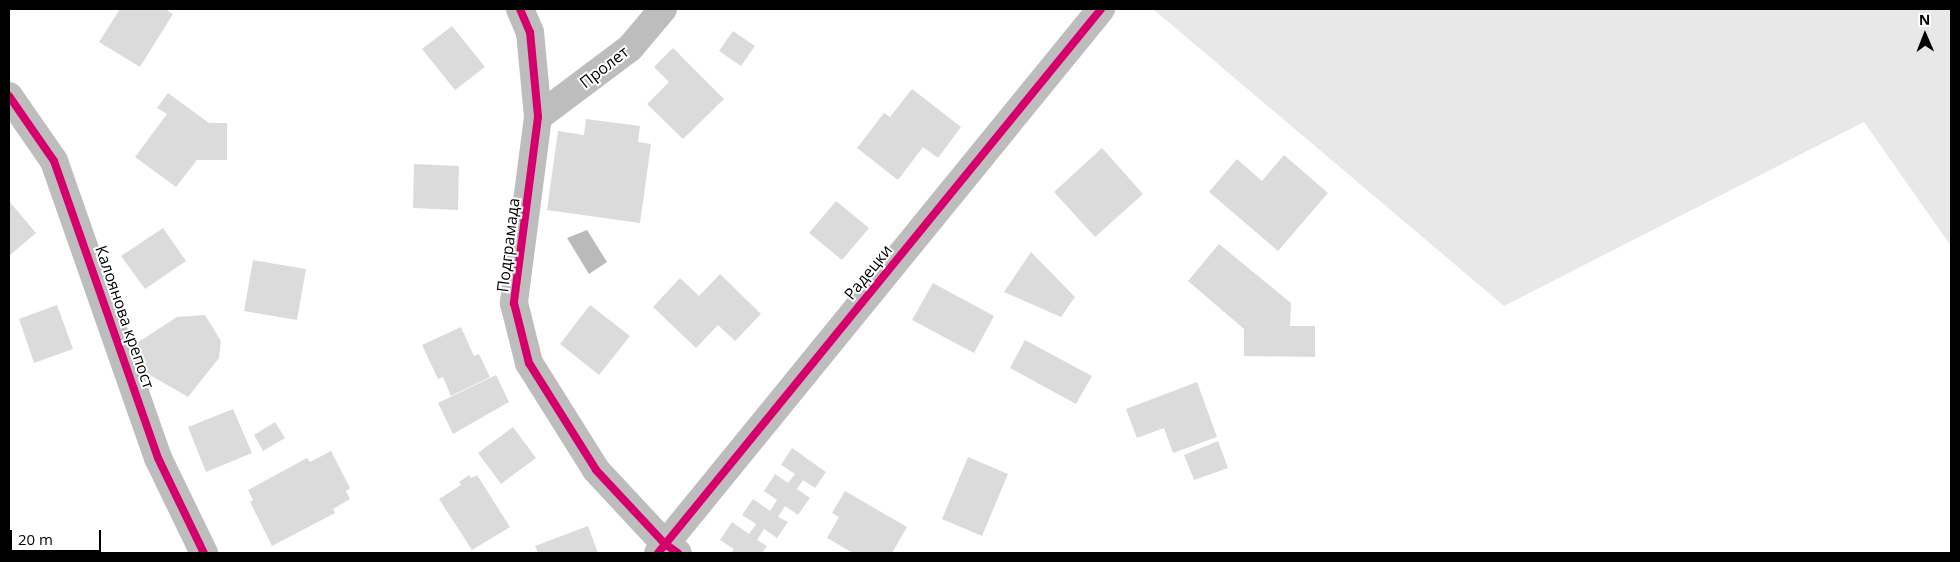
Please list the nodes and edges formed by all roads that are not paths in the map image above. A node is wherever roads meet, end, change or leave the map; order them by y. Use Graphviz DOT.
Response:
graph roads {
  1 [pos="520,9"];
  2 [pos="663,9"];
  3 [pos="1101,9"];
  4 [pos="9,96"];
  5 [pos="538,117"];
  6 [pos="667,550"];
  7 [pos="204,553"];
  1 -- 5 [label="street, Подграмада"];
  2 -- 5 [label="street, Пролет"];
  3 -- 6 [label="street, Радецки"];
  4 -- 7 [label="street, Калоянова крепост"];
  5 -- 6 [label="street, Подграмада"];
}
